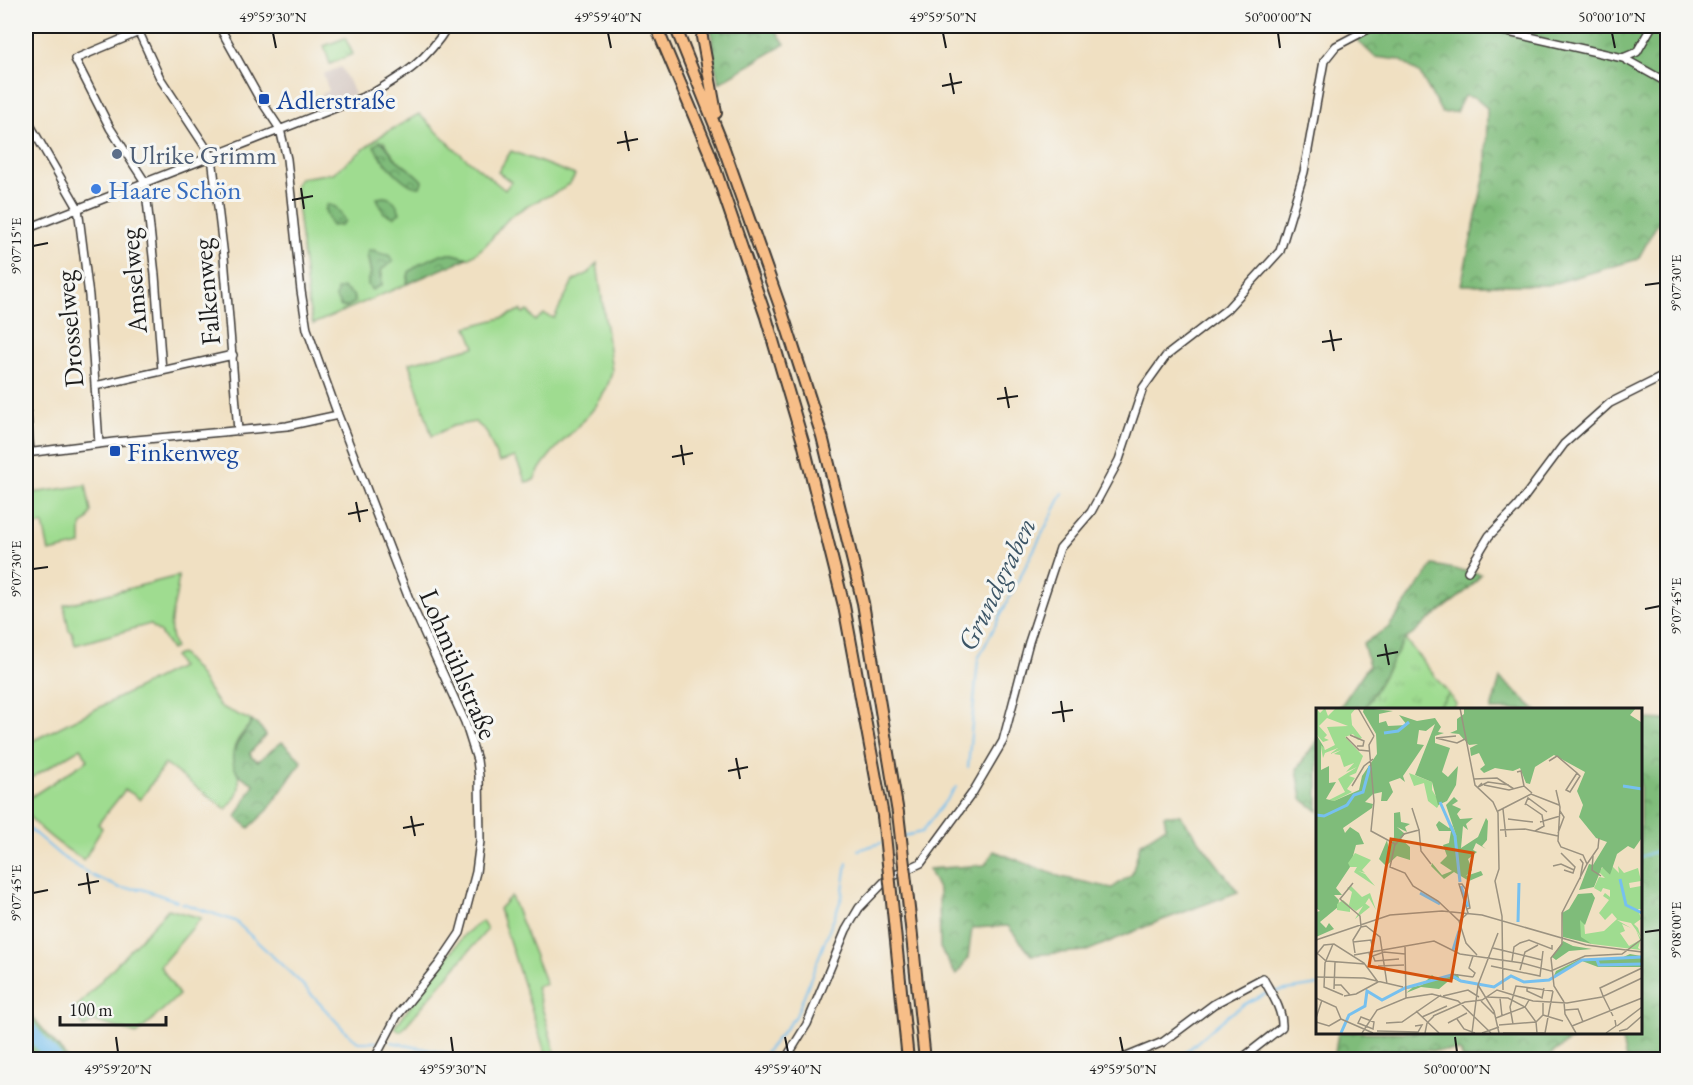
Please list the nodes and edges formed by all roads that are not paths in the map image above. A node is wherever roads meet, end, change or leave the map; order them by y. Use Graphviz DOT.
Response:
graph roads {
  1 [pos="219,26"];
  2 [pos="448,26"];
  3 [pos="656,26"];
  4 [pos="675,26"];
  5 [pos="1374,26"];
  6 [pos="1481,26"];
  7 [pos="1652,26"];
  8 [pos="137,29"];
  9 [pos="702,37"];
  10 [pos="1623,58"];
  11 [pos="1668,83"];
  12 [pos="26,118"];
  13 [pos="280,129"];
  14 [pos="722,143"];
  15 [pos="212,156"];
  16 [pos="145,182"];
  17 [pos="78,208"];
  18 [pos="26,229"];
  19 [pos="233,355"];
  20 [pos="162,371"];
  21 [pos="1668,374"];
  22 [pos="95,386"];
  23 [pos="26,402"];
  24 [pos="338,415"];
  25 [pos="238,432"];
  26 [pos="99,444"];
  27 [pos="28,453"];
  28 [pos="1468,571"];
  29 [pos="374,1059"];
  30 [pos="787,1059"];
  31 [pos="908,1059"];
  32 [pos="925,1059"];
  33 [pos="1119,1059"];
  34 [pos="1240,1059"];
  1 -- 13 [label="street"];
  2 -- 13 [label="street"];
  3 -- 31 [label="highway, bridge"];
  4 -- 14 [label="highway"];
  5 -- 30 [label="street"];
  6 -- 10 [label="street"];
  7 -- 10 [label="street"];
  8 -- 15 [label="street, Falkenweg"];
  8 -- 16 [label="street, Amselweg"];
  9 -- 14 [label="highway"];
  10 -- 11 [label="street"];
  12 -- 17 [label="street, Drosselweg"];
  13 -- 15 [label="street"];
  13 -- 24 [label="street, Lohmühlstraße"];
  14 -- 32 [label="highway, bridge"];
  15 -- 16 [label="street"];
  15 -- 19 [label="street, Falkenweg"];
  16 -- 17 [label="street"];
  16 -- 20 [label="street, Amselweg"];
  17 -- 18 [label="street"];
  17 -- 22 [label="street, Drosselweg"];
  19 -- 20 [label="street"];
  19 -- 25 [label="street, Falkenweg"];
  20 -- 22 [label="street"];
  21 -- 28 [label="street"];
  22 -- 26 [label="street, Drosselweg"];
  23 -- 27 [label="street"];
  24 -- 25 [label="street"];
  24 -- 29 [label="street, Lohmühlstraße"];
  25 -- 26 [label="street"];
  26 -- 27 [label="street"];
  33 -- 34 [label="street"];
}
